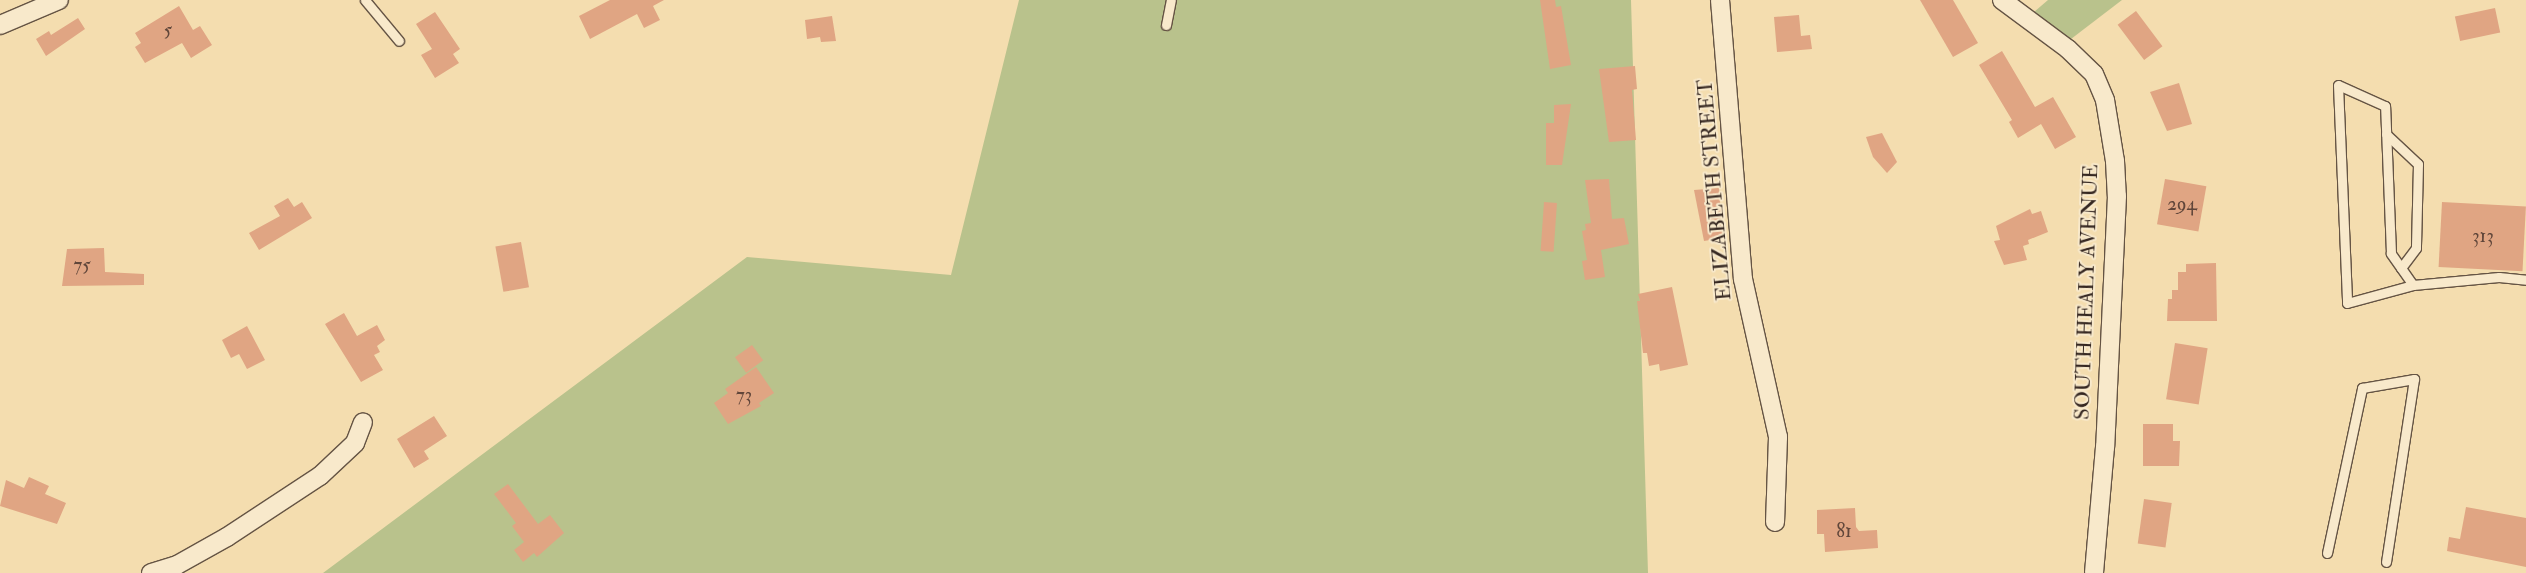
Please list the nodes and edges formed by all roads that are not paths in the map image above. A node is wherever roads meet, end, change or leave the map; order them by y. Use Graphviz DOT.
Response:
graph roads {
  1 [pos="59,0"];
  2 [pos="365,0"];
  3 [pos="1170,0"];
  4 [pos="1720,0"];
  5 [pos="2002,0"];
  6 [pos="0,25"];
  7 [pos="1166,25"];
  8 [pos="399,41"];
  9 [pos="2386,134"];
  10 [pos="2402,268"];
  11 [pos="2526,280"];
  12 [pos="2413,285"];
  13 [pos="363,422"];
  14 [pos="1775,522"];
  15 [pos="2328,553"];
  16 [pos="2386,562"];
  17 [pos="151,573"];
  18 [pos="2094,573"];
  1 -- 6 [label="street"];
  2 -- 8 [label="lane"];
  3 -- 7 [label="lane"];
  4 -- 14 [label="street, ELIZABETH STREET"];
  5 -- 18 [label="street, SOUTH HEALY AVENUE"];
  9 -- 10 [label="lane"];
  9 -- 10 [label="lane"];
  9 -- 12 [label="lane"];
  10 -- 12 [label="lane"];
  11 -- 12 [label="lane"];
  13 -- 17 [label="street"];
  15 -- 16 [label="lane"];
}
